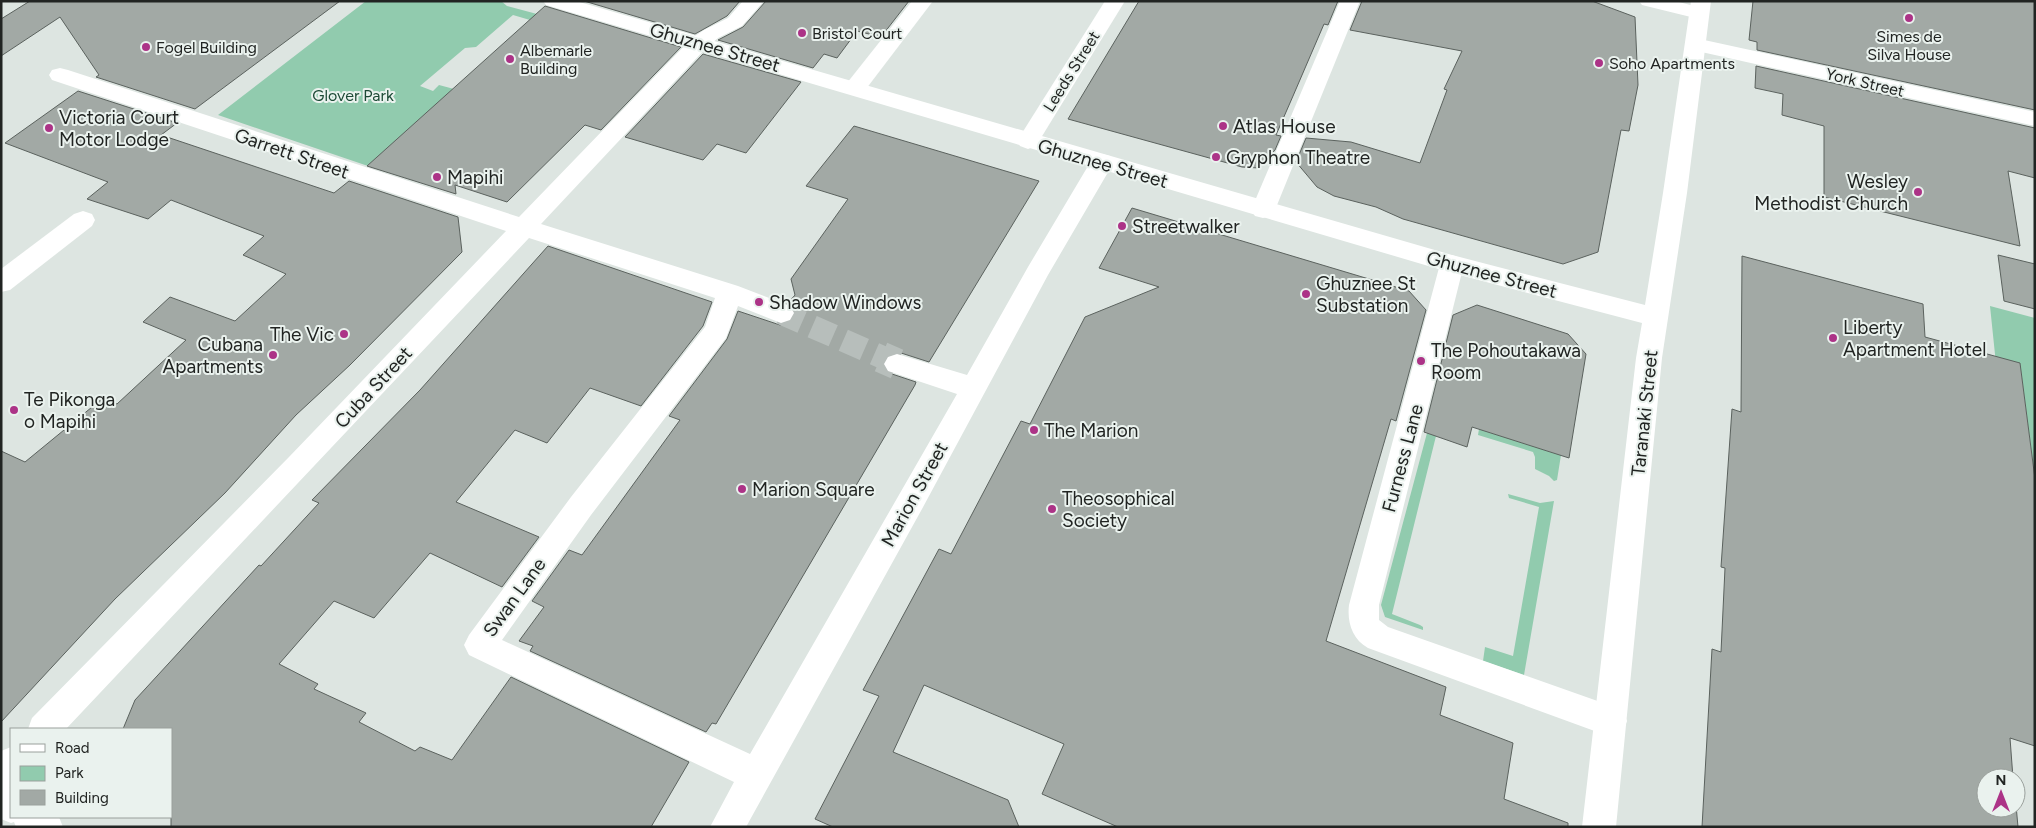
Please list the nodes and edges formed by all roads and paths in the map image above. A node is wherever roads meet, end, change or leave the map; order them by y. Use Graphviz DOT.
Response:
graph roads {
  1 [pos="553,1"];
  2 [pos="754,1"];
  3 [pos="923,1"];
  4 [pos="1115,1"];
  5 [pos="1350,1"];
  6 [pos="1649,1"];
  7 [pos="1700,7"];
  8 [pos="699,43"];
  9 [pos="1695,44"];
  10 [pos="60,75"];
  11 [pos="855,88"];
  12 [pos="2035,120"];
  13 [pos="1028,141"];
  14 [pos="1102,162"];
  15 [pos="1263,210"];
  16 [pos="83,220"];
  17 [pos="524,228"];
  18 [pos="1452,264"];
  19 [pos="1,283"];
  20 [pos="729,293"];
  21 [pos="781,313"];
  22 [pos="1655,317"];
  23 [pos="897,364"];
  24 [pos="973,388"];
  25 [pos="1611,721"];
  26 [pos="45,728"];
  27 [pos="10,765"];
  28 [pos="1,774"];
  29 [pos="756,775"];
  30 [pos="31,818"];
  31 [pos="46,827"];
  32 [pos="727,827"];
  33 [pos="1599,827"];
  1 -- 8 [label="main road, Ghuznee Street"];
  2 -- 8 [label="main road, Cuba Street"];
  3 -- 11 [label="main road"];
  4 -- 13 [label="main road, Leeds Street"];
  5 -- 15 [label="main road"];
  6 -- 7 [label="main road"];
  7 -- 9 [label="main road, Taranaki Street"];
  8 -- 11 [label="main road, Ghuznee Street"];
  8 -- 17 [label="main road, Cuba Street"];
  9 -- 12 [label="main road, York Street"];
  9 -- 22 [label="main road, Taranaki Street"];
  10 -- 17 [label="main road, Garrett Street"];
  11 -- 13 [label="main road, Ghuznee Street"];
  13 -- 14 [label="main road, Ghuznee Street"];
  14 -- 15 [label="main road, Ghuznee Street"];
  14 -- 24 [label="main road, Marion Street"];
  15 -- 18 [label="main road, Ghuznee Street"];
  16 -- 19 [label="main road"];
  17 -- 20 [label="main road"];
  17 -- 26 [label="main road, Cuba Street"];
  18 -- 22 [label="main road, Ghuznee Street"];
  18 -- 25 [label="main road, Furness Lane"];
  20 -- 21 [label="main road"];
  20 -- 29 [label="main road, Swan Lane"];
  22 -- 25 [label="main road, Taranaki Street"];
  23 -- 24 [label="main road"];
  24 -- 29 [label="main road, Marion Street"];
  25 -- 33 [label="main road, Taranaki Street"];
  27 -- 28 [label="main road"];
  29 -- 32 [label="main road, Marion Street"];
  30 -- 31 [label="main road"];
}
